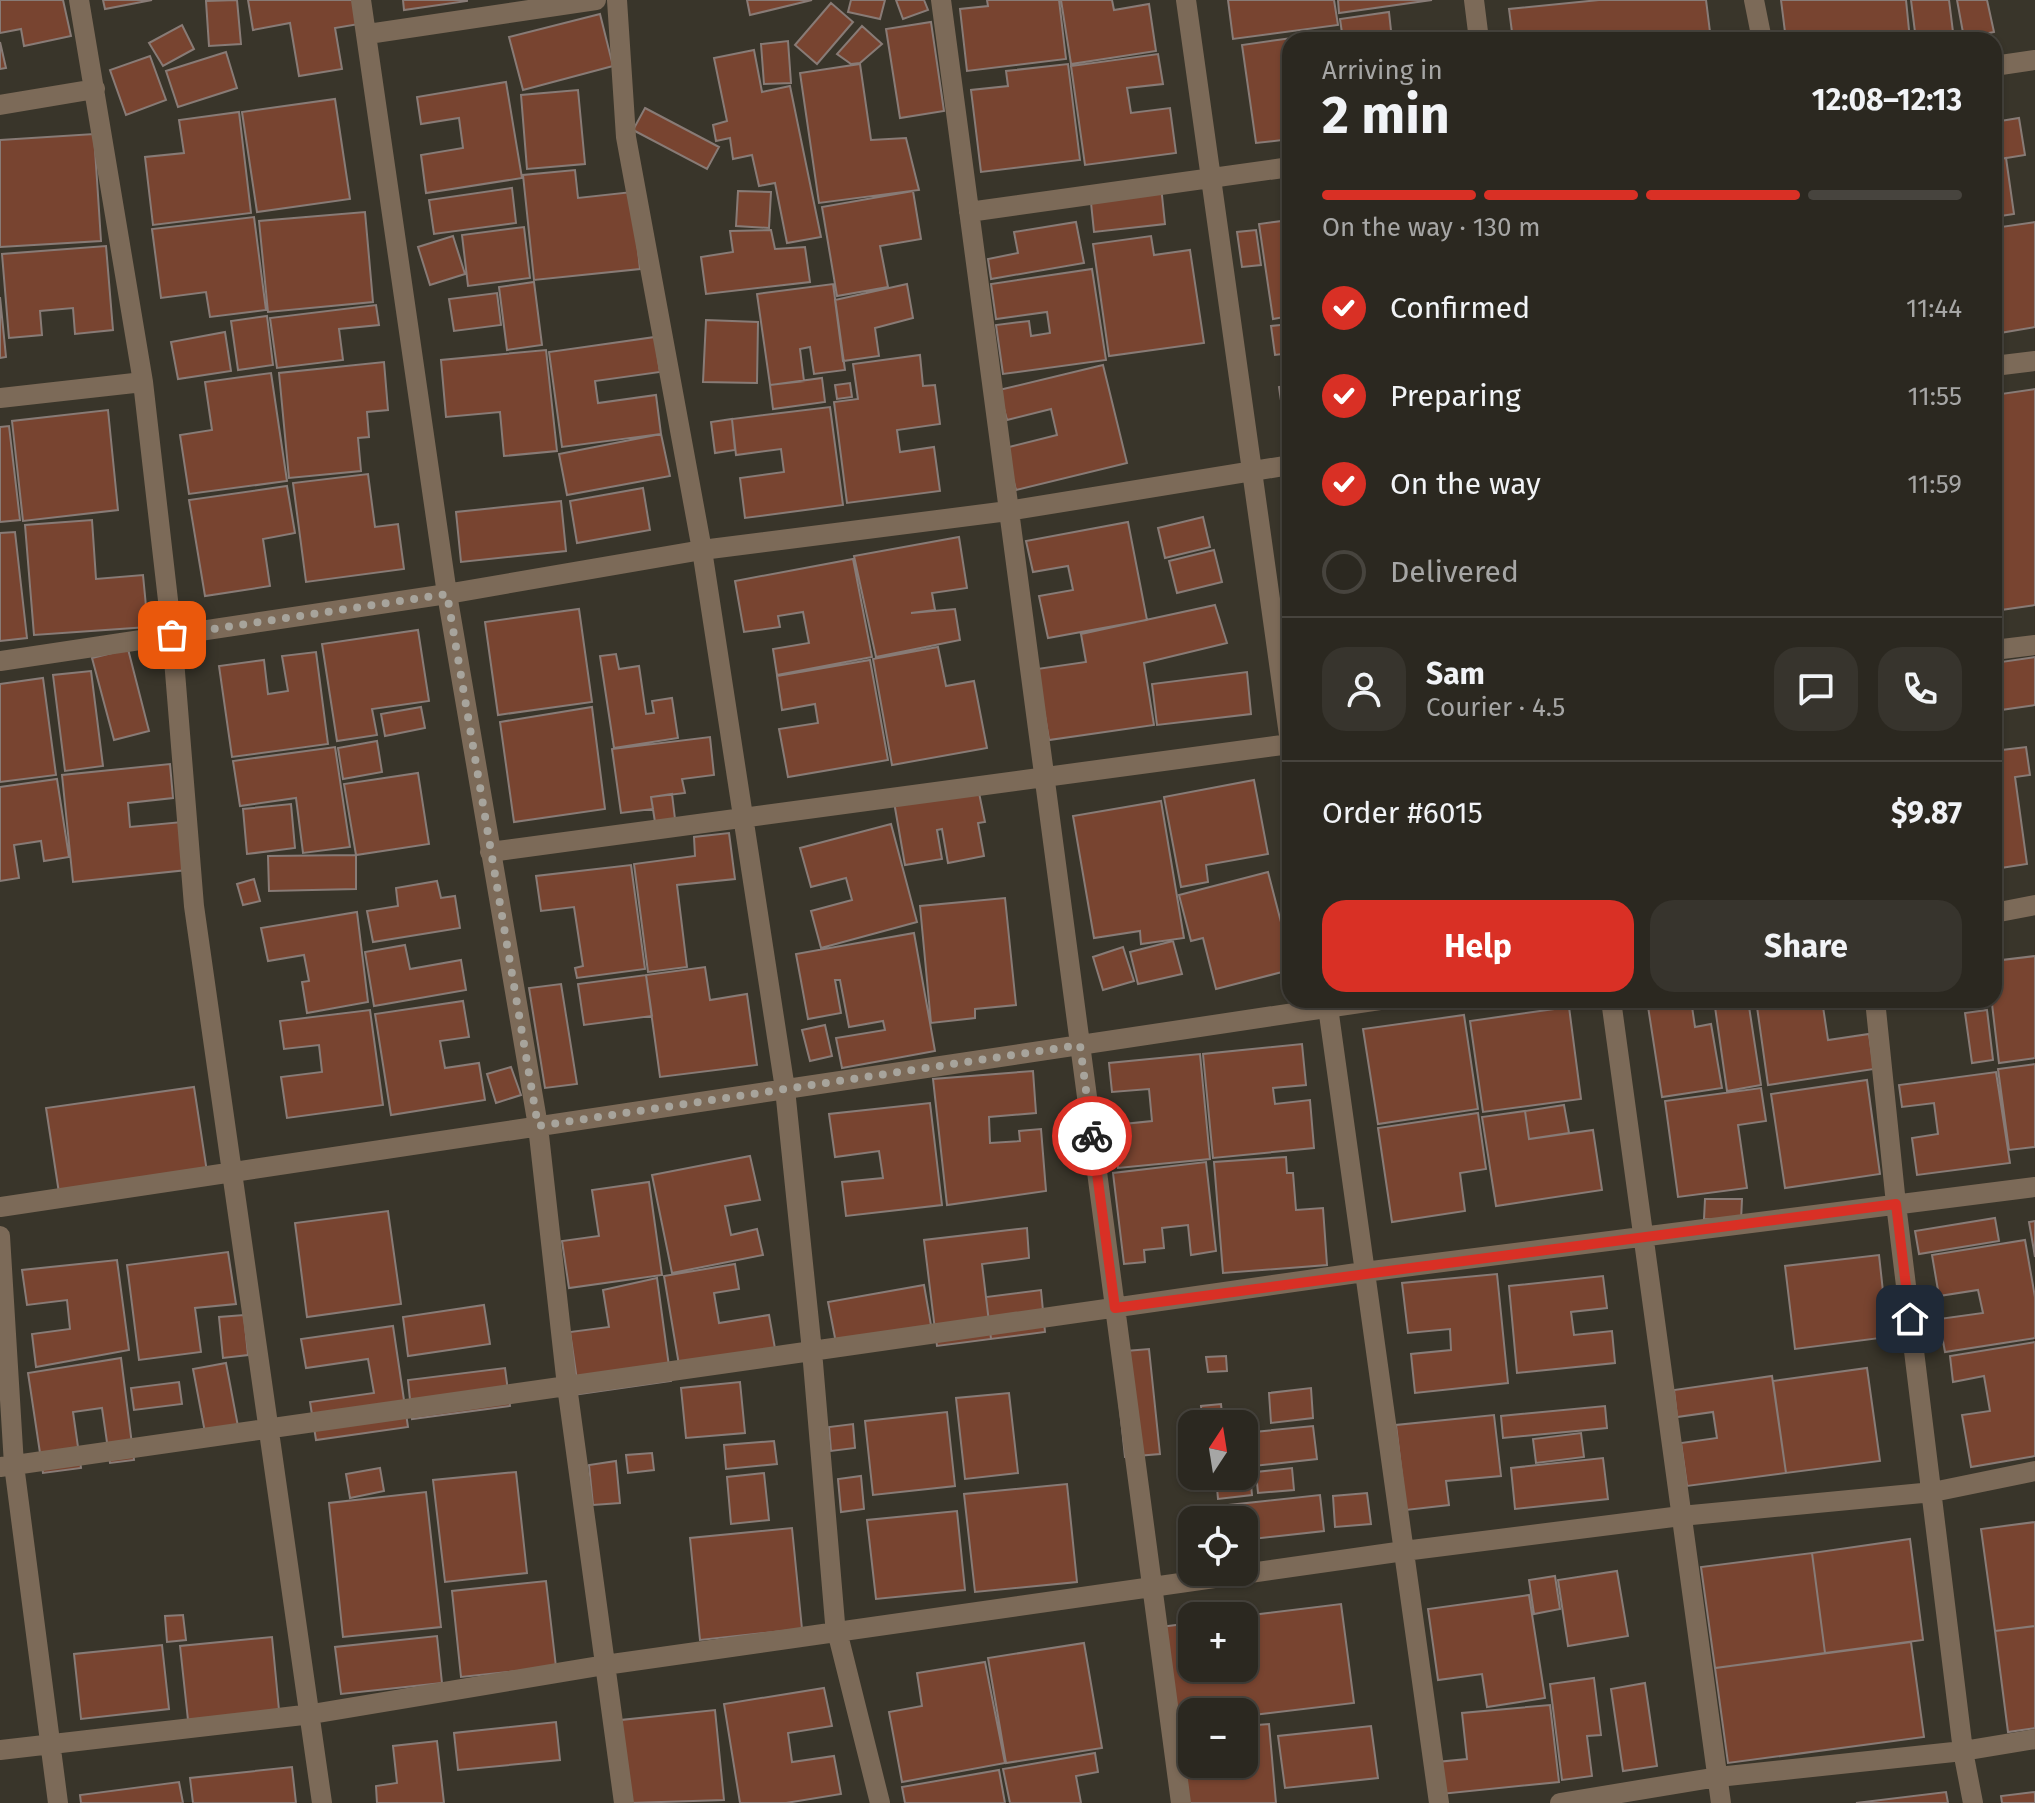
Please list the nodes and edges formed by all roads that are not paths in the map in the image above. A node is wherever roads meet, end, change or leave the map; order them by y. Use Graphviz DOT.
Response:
graph roads {
  1 [pos="79,0"];
  2 [pos="361,0"];
  3 [pos="596,0"];
  4 [pos="617,0"];
  5 [pos="941,0"];
  6 [pos="1186,0"];
  7 [pos="1474,0"];
  8 [pos="1754,0"];
  9 [pos="1478,32"];
  10 [pos="1760,32"];
  11 [pos="368,34"];
  12 [pos="2035,60"];
  13 [pos="2002,65"];
  14 [pos="95,89"];
  15 [pos="0,105"];
  16 [pos="1282,168"];
  17 [pos="1211,178"];
  18 [pos="969,212"];
  19 [pos="2035,361"];
  20 [pos="2002,365"];
  21 [pos="143,382"];
  22 [pos="0,398"];
  23 [pos="1282,466"];
  24 [pos="1252,471"];
  25 [pos="1008,511"];
  26 [pos="702,550"];
  27 [pos="447,594"];
  28 [pos="172,635"];
  29 [pos="2035,645"];
  30 [pos="2002,649"];
  31 [pos="0,661"];
  32 [pos="1282,686"];
  33 [pos="1282,744"];
  34 [pos="1044,777"];
  35 [pos="742,818"];
  36 [pos="490,852"];
  37 [pos="2035,905"];
  38 [pos="2002,911"];
  39 [pos="1303,1008"];
  40 [pos="1328,1008"];
  41 [pos="1612,1008"];
  42 [pos="1876,1008"];
  43 [pos="1080,1045"];
  44 [pos="785,1089"];
  45 [pos="538,1126"];
  46 [pos="231,1172"];
  47 [pos="2035,1187"];
  48 [pos="1896,1204"];
  49 [pos="0,1207"];
  50 [pos="0,1236"];
  51 [pos="1644,1239"];
  52 [pos="1364,1272"];
  53 [pos="1115,1308"];
  54 [pos="812,1351"];
  55 [pos="567,1386"];
  56 [pos="269,1428"];
  57 [pos="7,1466"];
  58 [pos="2035,1471"];
  59 [pos="1933,1492"];
  60 [pos="1681,1516"];
  61 [pos="1404,1551"];
  62 [pos="1152,1587"];
  63 [pos="839,1631"];
  64 [pos="605,1665"];
  65 [pos="312,1714"];
  66 [pos="2035,1739"];
  67 [pos="49,1743"];
  68 [pos="0,1750"];
  69 [pos="1963,1751"];
  70 [pos="1718,1777"];
  71 [pos="58,1803"];
  72 [pos="322,1803"];
  73 [pos="624,1803"];
  74 [pos="880,1803"];
  75 [pos="1181,1803"];
  76 [pos="1439,1803"];
  77 [pos="1560,1803"];
  78 [pos="1721,1803"];
  79 [pos="1973,1803"];
  1 -- 14 [label="street"];
  2 -- 11 [label="street"];
  3 -- 11 [label="street"];
  4 -- 26 [label="street"];
  5 -- 18 [label="street"];
  6 -- 17 [label="street"];
  7 -- 9 [label="street"];
  8 -- 10 [label="street"];
  11 -- 27 [label="street"];
  12 -- 13 [label="street"];
  14 -- 15 [label="street"];
  14 -- 21 [label="street"];
  16 -- 17 [label="street"];
  17 -- 18 [label="street"];
  17 -- 24 [label="street"];
  18 -- 25 [label="street"];
  19 -- 20 [label="street"];
  21 -- 22 [label="street"];
  21 -- 28 [label="street"];
  23 -- 24 [label="street"];
  24 -- 25 [label="street"];
  24 -- 32 [label="street"];
  25 -- 26 [label="street"];
  25 -- 34 [label="street"];
  26 -- 27 [label="street"];
  26 -- 35 [label="street"];
  27 -- 28 [label="street"];
  27 -- 36 [label="street"];
  28 -- 31 [label="street"];
  28 -- 46 [label="street"];
  29 -- 30 [label="street"];
  33 -- 34 [label="street"];
  34 -- 35 [label="street"];
  34 -- 43 [label="street"];
  35 -- 36 [label="street"];
  35 -- 44 [label="street"];
  36 -- 45 [label="street"];
  37 -- 38 [label="street"];
  39 -- 43 [label="street"];
  40 -- 52 [label="street"];
  41 -- 51 [label="street"];
  42 -- 48 [label="street"];
  43 -- 44 [label="street"];
  43 -- 53 [label="street"];
  44 -- 45 [label="street"];
  44 -- 54 [label="street"];
  45 -- 46 [label="street"];
  45 -- 55 [label="street"];
  46 -- 49 [label="street"];
  46 -- 56 [label="street"];
  47 -- 48 [label="street"];
  48 -- 51 [label="street"];
  48 -- 59 [label="street"];
  50 -- 57 [label="street"];
  51 -- 52 [label="street"];
  51 -- 60 [label="street"];
  52 -- 53 [label="street"];
  52 -- 61 [label="street"];
  53 -- 54 [label="street"];
  53 -- 62 [label="street"];
  54 -- 55 [label="street"];
  54 -- 63 [label="street"];
  55 -- 56 [label="street"];
  55 -- 64 [label="street"];
  56 -- 57 [label="street"];
  56 -- 65 [label="street"];
  57 -- 67 [label="street"];
  58 -- 59 [label="street"];
  59 -- 60 [label="street"];
  59 -- 69 [label="street"];
  60 -- 61 [label="street"];
  60 -- 70 [label="street"];
  61 -- 62 [label="street"];
  61 -- 76 [label="street"];
  62 -- 63 [label="street"];
  62 -- 75 [label="street"];
  63 -- 64 [label="street"];
  63 -- 74 [label="street"];
  64 -- 65 [label="street"];
  64 -- 73 [label="street"];
  65 -- 67 [label="street"];
  65 -- 72 [label="street"];
  66 -- 69 [label="street"];
  67 -- 68 [label="street"];
  67 -- 71 [label="street"];
  69 -- 70 [label="street"];
  69 -- 79 [label="street"];
  70 -- 77 [label="street"];
  70 -- 78 [label="street"];
}
